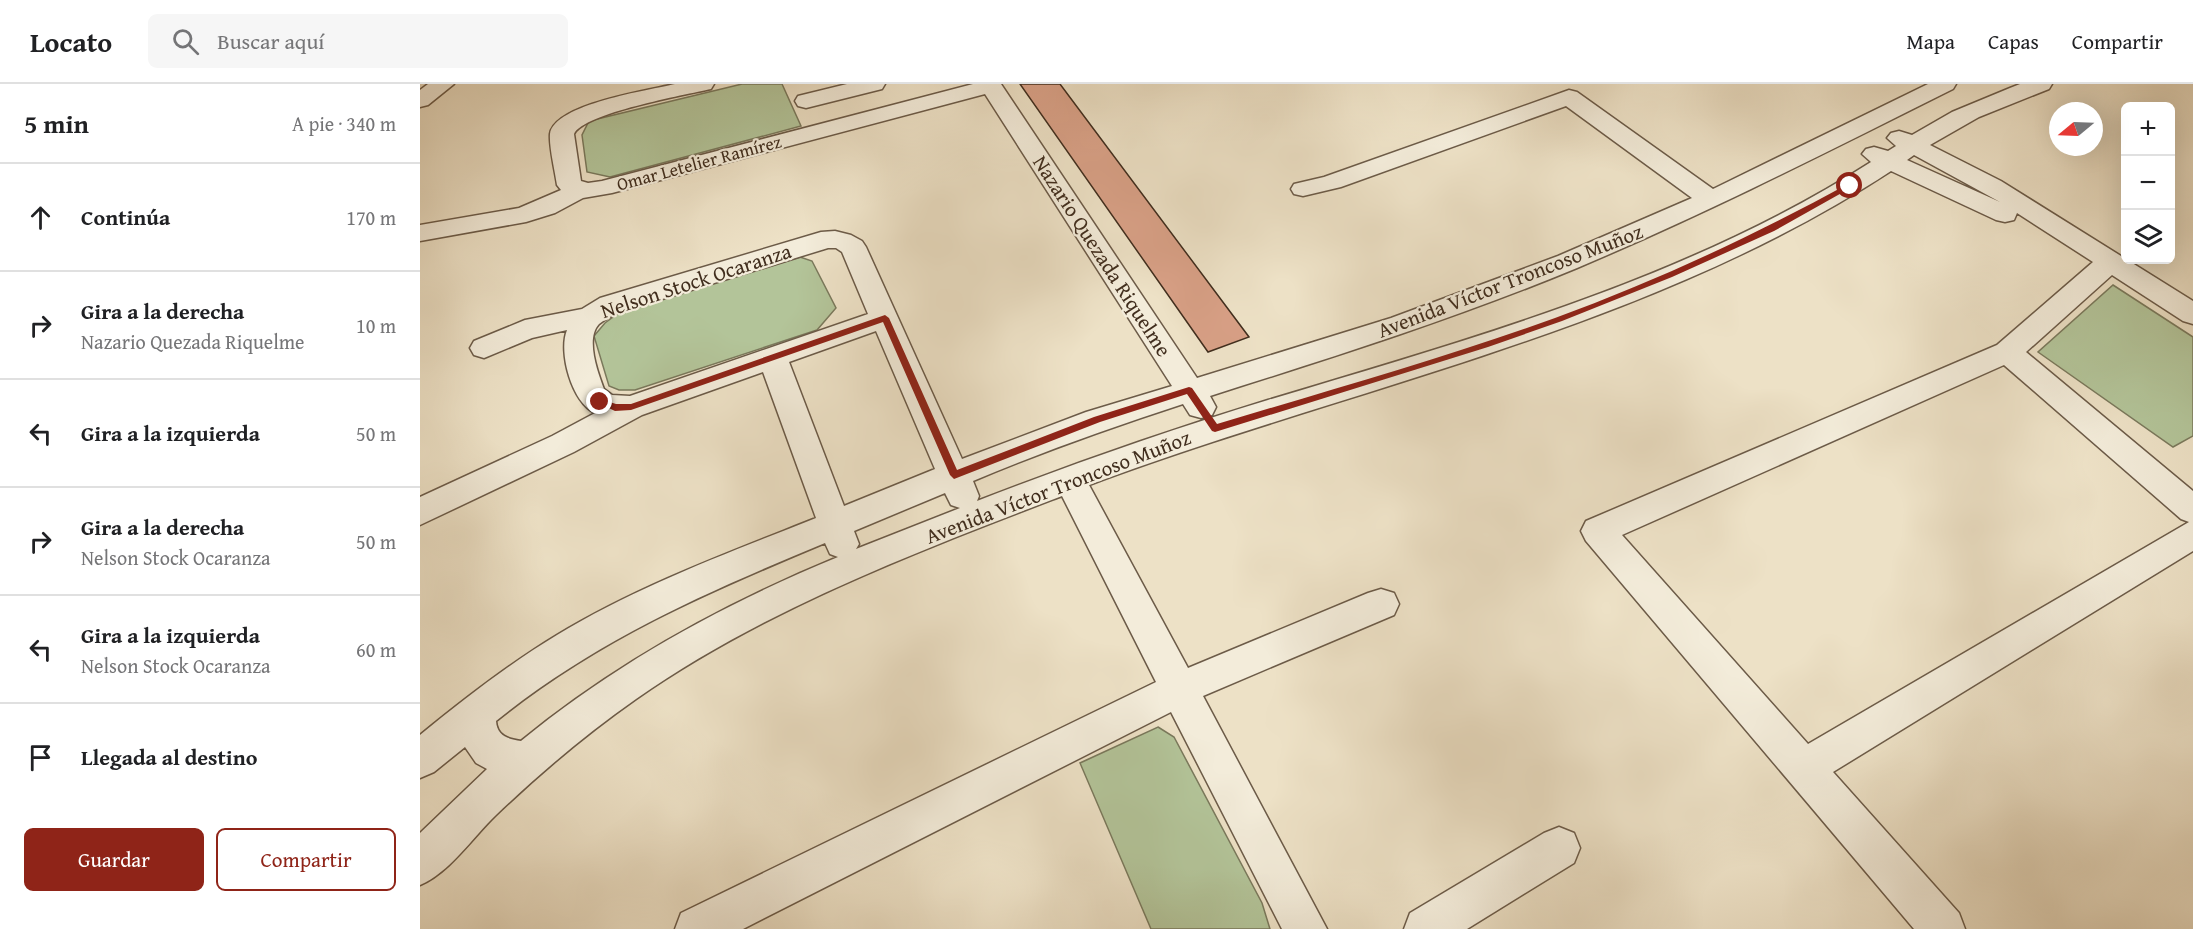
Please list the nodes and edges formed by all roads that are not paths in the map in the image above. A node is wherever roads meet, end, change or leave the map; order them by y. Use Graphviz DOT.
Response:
graph roads {
  1 [pos="443,84"];
  2 [pos="703,84"];
  3 [pos="874,84"];
  4 [pos="1945,84"];
  5 [pos="2041,84"];
  6 [pos="991,85"];
  7 [pos="803,93"];
  8 [pos="420,100"];
  9 [pos="1867,123"];
  10 [pos="818,132"];
  11 [pos="1837,139"];
  12 [pos="1902,153"];
  13 [pos="1304,189"];
  14 [pos="578,190"];
  15 [pos="1711,200"];
  16 [pos="420,233"];
  17 [pos="2110,262"];
  18 [pos="2193,314"];
  19 [pos="589,318"];
  20 [pos="885,318"];
  21 [pos="484,348"];
  22 [pos="2007,352"];
  23 [pos="773,358"];
  24 [pos="1189,390"];
  25 [pos="631,407"];
  26 [pos="1215,428"];
  27 [pos="954,475"];
  28 [pos="1070,480"];
  29 [pos="2193,510"];
  30 [pos="420,512"];
  31 [pos="972,516"];
  32 [pos="834,524"];
  33 [pos="2193,534"];
  34 [pos="852,567"];
  35 [pos="1381,603"];
  36 [pos="1179,689"];
  37 [pos="476,713"];
  38 [pos="420,759"];
  39 [pos="529,760"];
  40 [pos="1804,768"];
  41 [pos="1559,848"];
  42 [pos="420,864"];
  43 [pos="697,929"];
  44 [pos="1305,929"];
  45 [pos="1426,929"];
  46 [pos="1943,929"];
  1 -- 8 [label="street"];
  2 -- 14 [label="street"];
  3 -- 7 [label="street"];
  4 -- 9 [label="street, Avenida Víctor Troncoso Muñoz"];
  5 -- 12 [label="street, Avenida Víctor Troncoso Muñoz"];
  6 -- 10 [label="street, Omar Letelier Ramírez"];
  6 -- 24 [label="street, Nazario Quezada Riquelme"];
  7 -- 10 [label="street"];
  9 -- 11 [label="street, Avenida Víctor Troncoso Muñoz"];
  9 -- 12 [label="street"];
  10 -- 14 [label="street, Omar Letelier Ramírez"];
  11 -- 12 [label="street"];
  11 -- 15 [label="street, Avenida Víctor Troncoso Muñoz"];
  12 -- 17 [label="street"];
  12 -- 26 [label="street, Avenida Víctor Troncoso Muñoz"];
  13 -- 15 [label="street"];
  14 -- 16 [label="street, Omar Letelier Ramírez"];
  15 -- 24 [label="street, Avenida Víctor Troncoso Muñoz"];
  17 -- 18 [label="street"];
  17 -- 22 [label="street"];
  19 -- 20 [label="street, Nelson Stock Ocaranza"];
  19 -- 21 [label="street"];
  19 -- 25 [label="street, Nelson Stock Ocaranza"];
  20 -- 23 [label="street, Nelson Stock Ocaranza"];
  20 -- 27 [label="street, Nelson Stock Ocaranza"];
  22 -- 29 [label="street"];
  22 -- 40 [label="street"];
  23 -- 25 [label="street, Nelson Stock Ocaranza"];
  23 -- 32 [label="street"];
  24 -- 26 [label="street, Nazario Quezada Riquelme"];
  24 -- 27 [label="street, Avenida Víctor Troncoso Muñoz"];
  25 -- 30 [label="street"];
  26 -- 28 [label="street, Avenida Víctor Troncoso Muñoz"];
  27 -- 31 [label="street, Nelson Stock Ocaranza"];
  27 -- 32 [label="street, Avenida Víctor Troncoso Muñoz"];
  28 -- 31 [label="street, Avenida Víctor Troncoso Muñoz"];
  28 -- 36 [label="street"];
  31 -- 34 [label="street, Avenida Víctor Troncoso Muñoz"];
  32 -- 34 [label="street"];
  32 -- 37 [label="street, Avenida Víctor Troncoso Muñoz"];
  33 -- 40 [label="street"];
  34 -- 39 [label="street, Avenida Víctor Troncoso Muñoz"];
  35 -- 36 [label="street"];
  36 -- 43 [label="street"];
  36 -- 44 [label="street"];
  37 -- 38 [label="street, Avenida Víctor Troncoso Muñoz"];
  37 -- 39 [label="street"];
  39 -- 42 [label="street, Avenida Víctor Troncoso Muñoz"];
  40 -- 46 [label="street"];
  41 -- 45 [label="street"];
}
